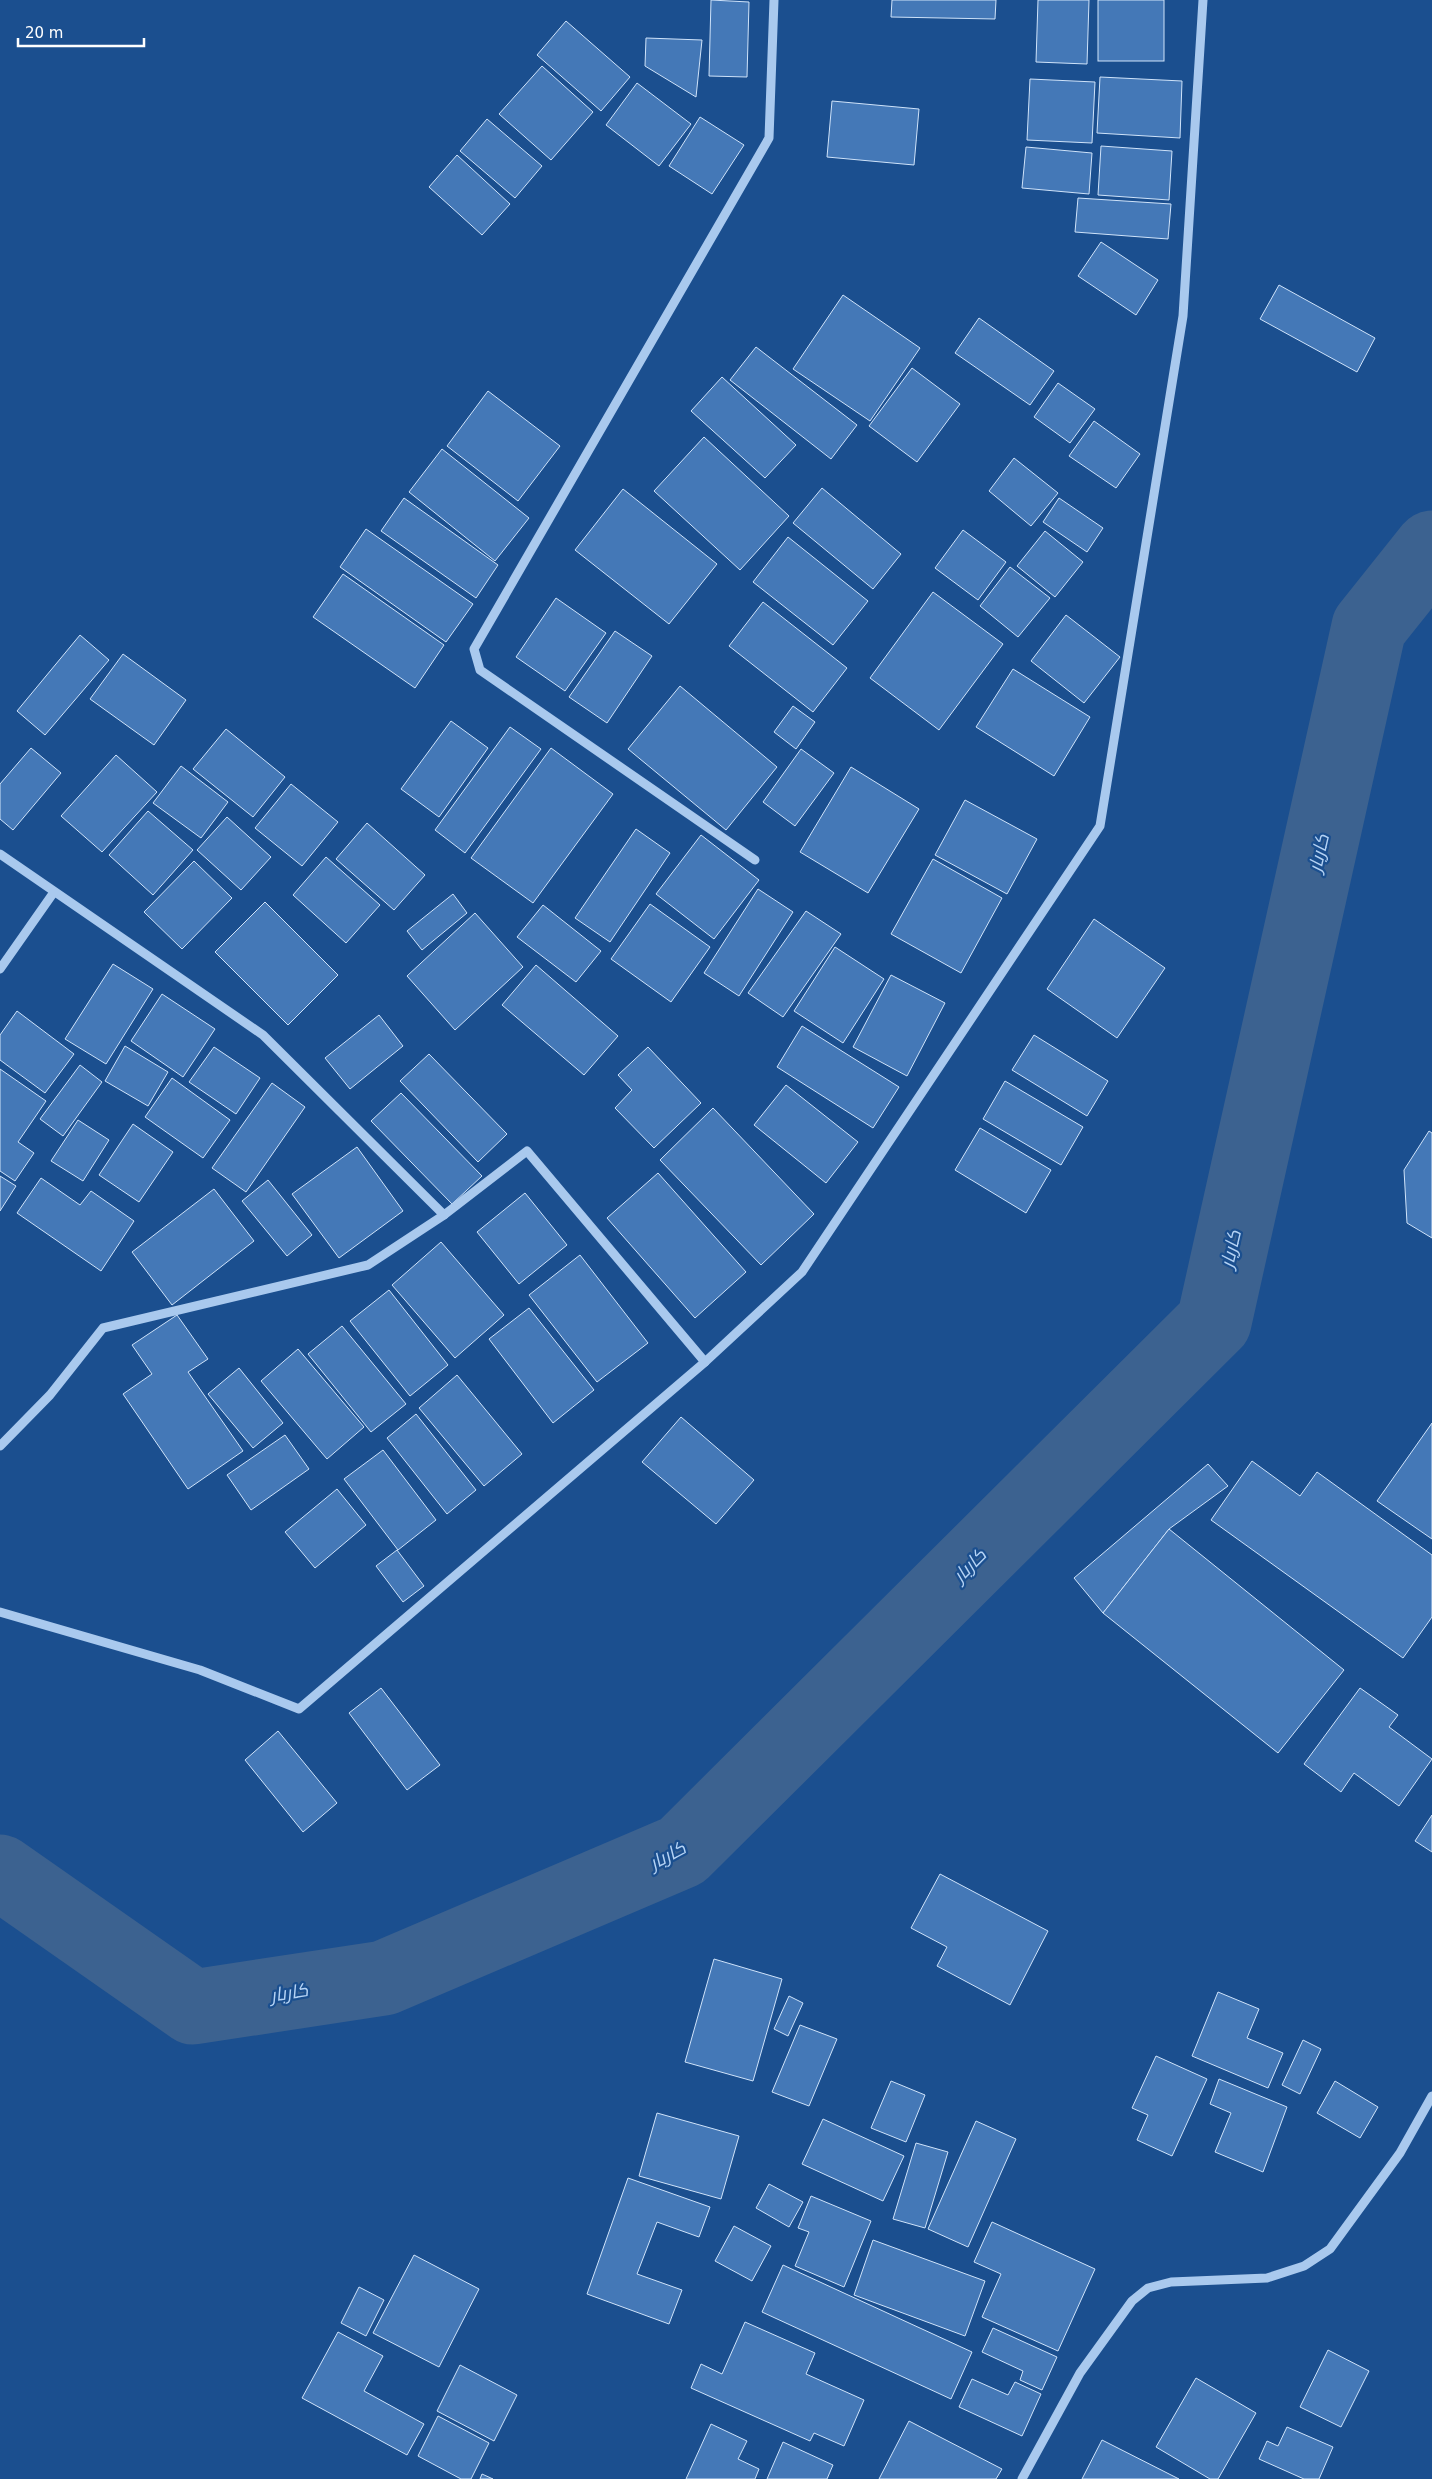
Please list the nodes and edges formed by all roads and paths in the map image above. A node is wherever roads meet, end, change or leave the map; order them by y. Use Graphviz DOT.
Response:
graph roads {
  1 [pos="774,0"];
  2 [pos="1203,0"];
  3 [pos="0,854"];
  4 [pos="755,860"];
  5 [pos="54,892"];
  6 [pos="0,968"];
  7 [pos="444,1215"];
  8 [pos="705,1362"];
  9 [pos="0,1446"];
  10 [pos="0,1612"];
  11 [pos="1432,2096"];
  12 [pos="1022,2479"];
  1 -- 4 [label="street"];
  2 -- 8 [label="street"];
  3 -- 5 [label="street"];
  5 -- 6 [label="street"];
  5 -- 7 [label="street"];
  7 -- 8 [label="street"];
  7 -- 9 [label="street"];
  8 -- 10 [label="street"];
  11 -- 12 [label="street"];
}
